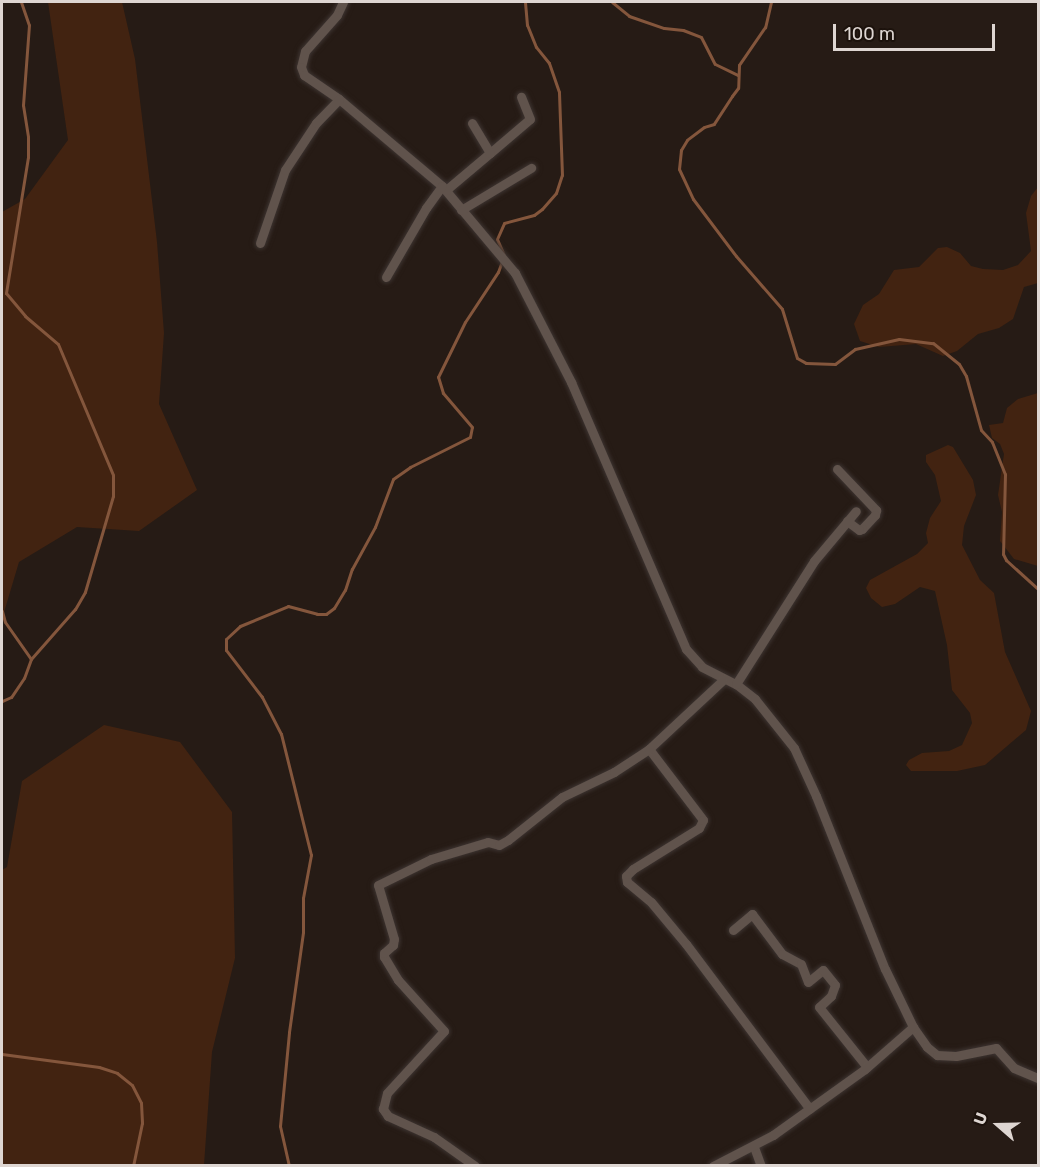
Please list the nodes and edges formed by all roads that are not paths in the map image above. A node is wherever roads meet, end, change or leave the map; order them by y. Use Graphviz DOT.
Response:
graph roads {
  1 [pos="343,2"];
  2 [pos="521,97"];
  3 [pos="339,99"];
  4 [pos="472,123"];
  5 [pos="490,153"];
  6 [pos="531,168"];
  7 [pos="444,188"];
  8 [pos="461,210"];
  9 [pos="260,243"];
  10 [pos="386,277"];
  11 [pos="837,469"];
  12 [pos="856,511"];
  13 [pos="847,521"];
  14 [pos="723,680"];
  15 [pos="736,684"];
  16 [pos="649,749"];
  17 [pos="733,930"];
  18 [pos="913,1027"];
  19 [pos="867,1067"];
  20 [pos="1038,1078"];
  21 [pos="810,1109"];
  22 [pos="754,1147"];
  23 [pos="475,1166"];
  24 [pos="713,1166"];
  25 [pos="761,1166"];
  1 -- 3 [label="street"];
  2 -- 5 [label="street"];
  3 -- 7 [label="street"];
  3 -- 9 [label="street"];
  4 -- 5 [label="street"];
  5 -- 7 [label="street"];
  6 -- 8 [label="street"];
  7 -- 8 [label="street"];
  7 -- 10 [label="street"];
  8 -- 14 [label="street"];
  11 -- 13 [label="street"];
  12 -- 13 [label="street"];
  13 -- 15 [label="street"];
  14 -- 15 [label="street"];
  14 -- 16 [label="street"];
  15 -- 18 [label="street"];
  16 -- 21 [label="street"];
  16 -- 23 [label="street"];
  17 -- 19 [label="street"];
  18 -- 19 [label="street"];
  18 -- 20 [label="street"];
  19 -- 21 [label="street"];
  21 -- 22 [label="street"];
  22 -- 24 [label="street"];
  22 -- 25 [label="street"];
}
